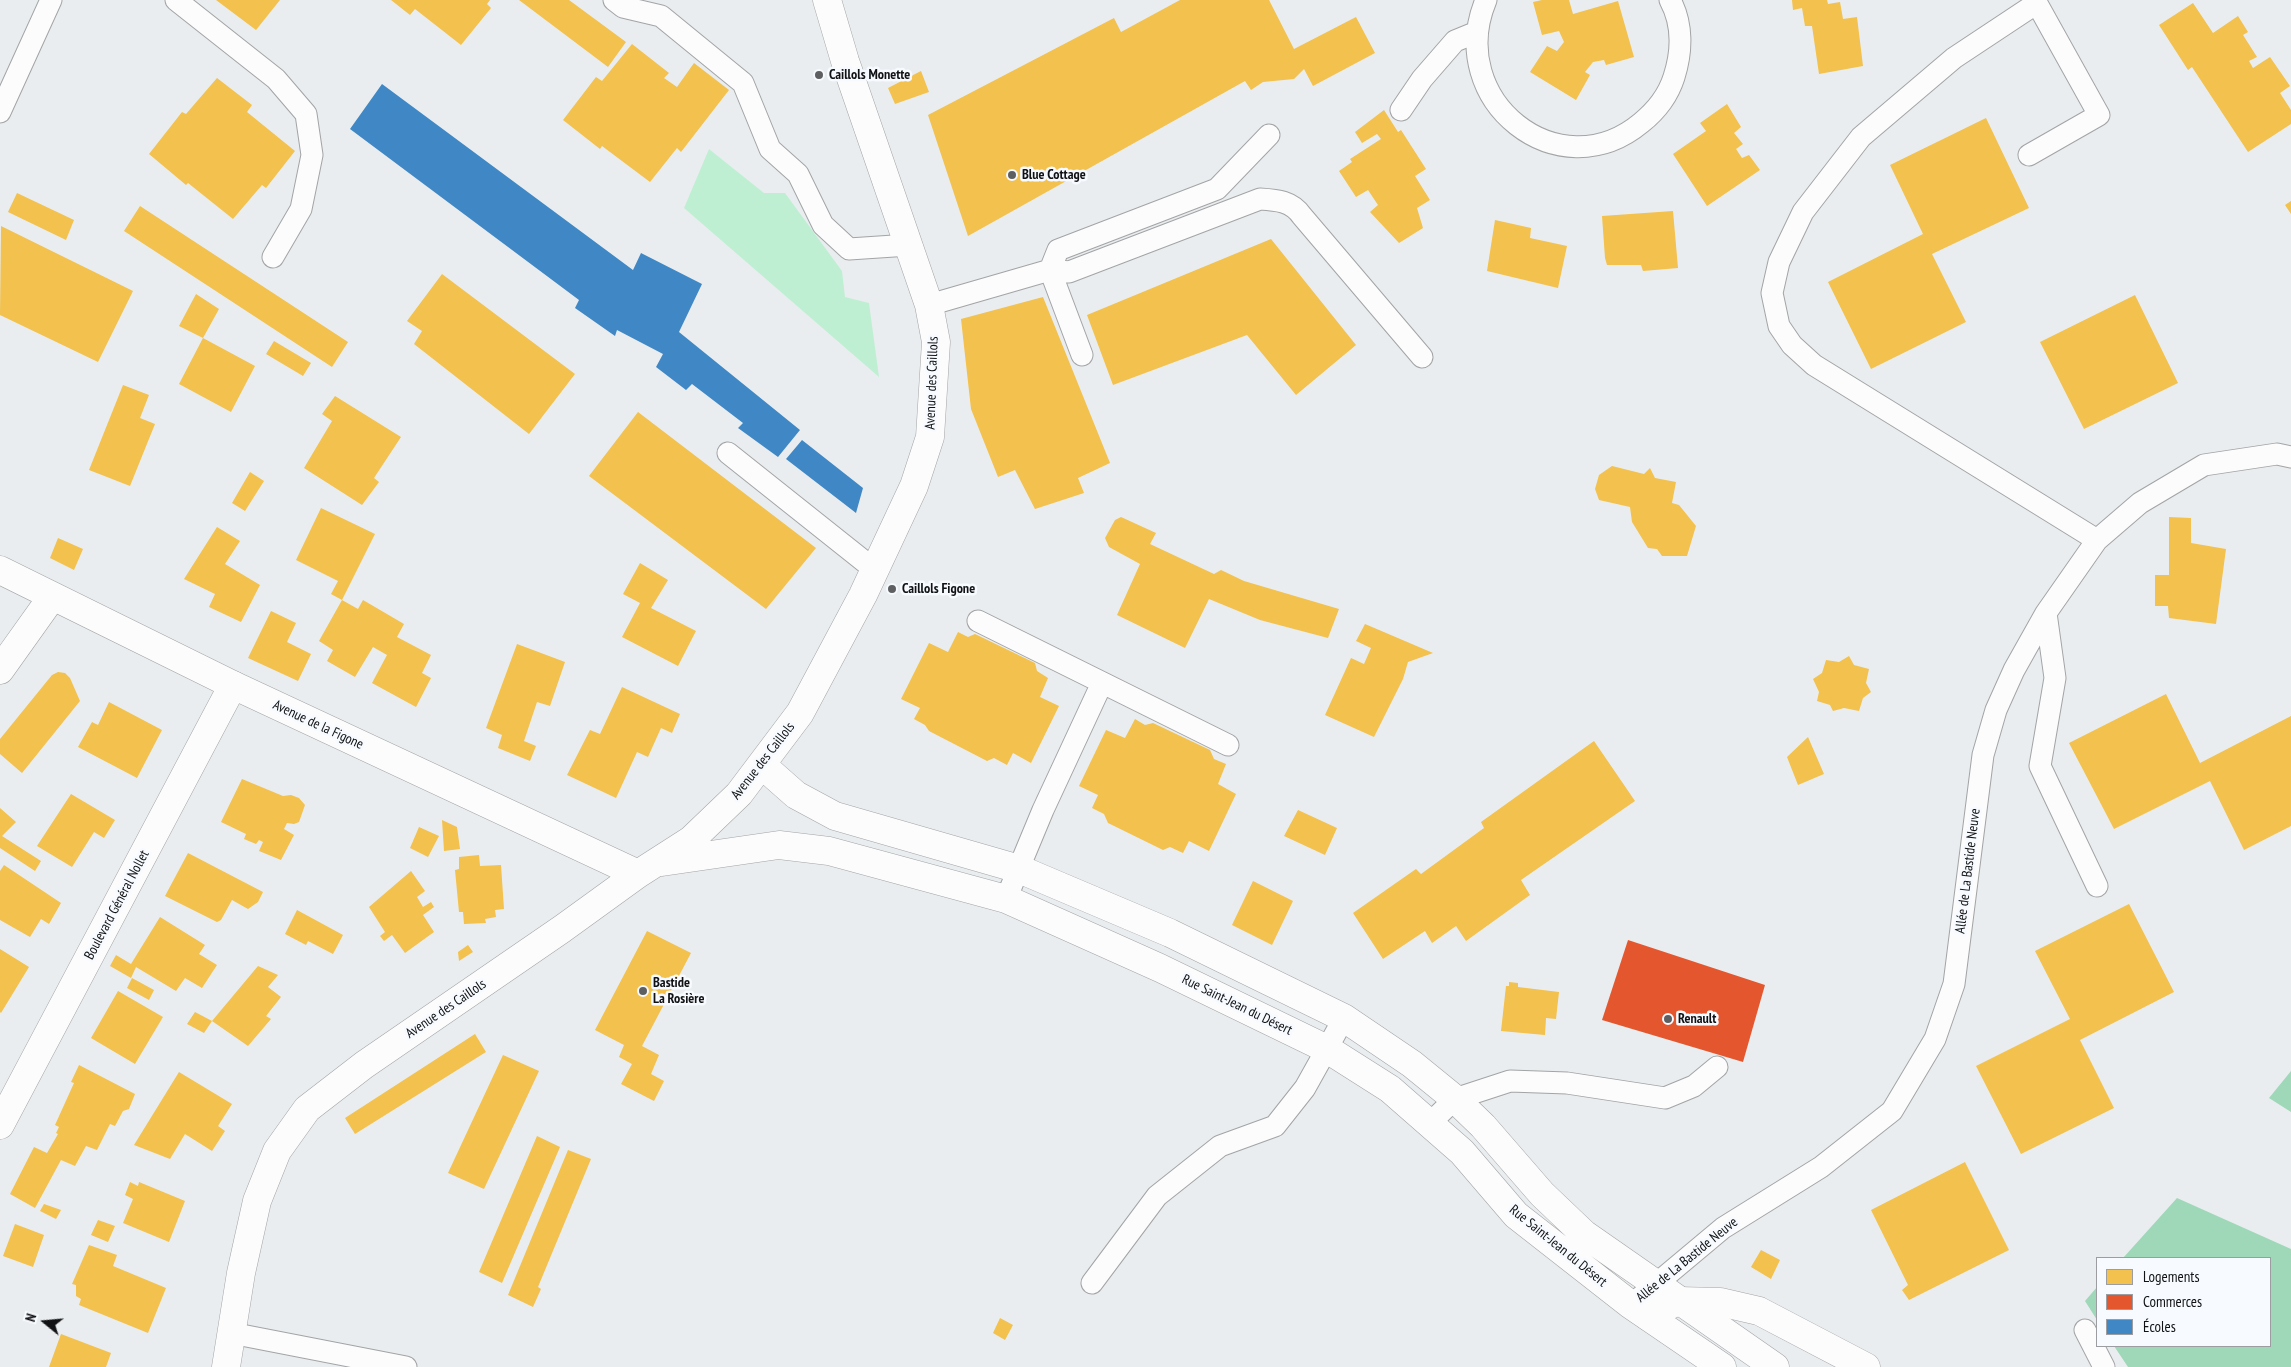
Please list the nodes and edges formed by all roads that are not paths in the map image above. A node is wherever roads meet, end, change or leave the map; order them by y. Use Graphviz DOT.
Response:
graph roads {
  1 [pos="51,0"];
  2 [pos="176,0"];
  3 [pos="614,0"];
  4 [pos="827,0"];
  5 [pos="1486,0"];
  6 [pos="1670,0"];
  7 [pos="2036,1"];
  8 [pos="1476,32"];
  9 [pos="1401,110"];
  10 [pos="0,112"];
  11 [pos="1269,135"];
  12 [pos="2029,155"];
  13 [pos="909,245"];
  14 [pos="273,257"];
  15 [pos="1050,270"];
  16 [pos="929,305"];
  17 [pos="1082,355"];
  18 [pos="1422,358"];
  19 [pos="728,453"];
  20 [pos="2291,457"];
  21 [pos="2097,540"];
  22 [pos="0,570"];
  23 [pos="875,570"];
  24 [pos="52,597"];
  25 [pos="2046,613"];
  26 [pos="978,621"];
  27 [pos="0,670"];
  28 [pos="1102,683"];
  29 [pos="233,685"];
  30 [pos="1228,745"];
  31 [pos="762,765"];
  32 [pos="648,868"];
  33 [pos="1019,869"];
  34 [pos="2097,886"];
  35 [pos="1006,900"];
  36 [pos="1344,1018"];
  37 [pos="1327,1049"];
  38 [pos="1717,1067"];
  39 [pos="1455,1099"];
  40 [pos="1430,1123"];
  41 [pos="0,1125"];
  42 [pos="1092,1283"];
  43 [pos="1656,1284"];
  44 [pos="1678,1301"];
  45 [pos="1640,1310"];
  46 [pos="2085,1330"];
  47 [pos="231,1333"];
  48 [pos="1732,1338"];
  49 [pos="384,1365"];
  50 [pos="1718,1366"];
  51 [pos="226,1367"];
  52 [pos="406,1367"];
  53 [pos="1775,1367"];
  54 [pos="1866,1367"];
  55 [pos="2104,1367"];
  1 -- 10 [label="lane"];
  2 -- 14 [label="lane"];
  3 -- 13 [label="lane"];
  4 -- 13 [label="street, Avenue des Caillols"];
  5 -- 8 [label="lane"];
  6 -- 8 [label="lane"];
  7 -- 12 [label="lane"];
  7 -- 21 [label="lane"];
  8 -- 9 [label="lane"];
  11 -- 15 [label="lane"];
  13 -- 16 [label="street, Avenue des Caillols"];
  15 -- 16 [label="lane"];
  15 -- 17 [label="lane"];
  15 -- 18 [label="lane"];
  16 -- 23 [label="street, Avenue des Caillols"];
  19 -- 23 [label="lane"];
  20 -- 21 [label="lane, Allée de La Bastide Neuve"];
  21 -- 25 [label="lane, Allée de La Bastide Neuve"];
  22 -- 24 [label="street, Avenue de la Figone"];
  23 -- 31 [label="street, Avenue des Caillols"];
  24 -- 27 [label="street"];
  24 -- 29 [label="street, Avenue de la Figone"];
  25 -- 34 [label="lane"];
  25 -- 43 [label="lane, Allée de La Bastide Neuve"];
  26 -- 28 [label="lane"];
  28 -- 30 [label="lane"];
  28 -- 33 [label="lane"];
  29 -- 32 [label="street, Avenue de la Figone"];
  29 -- 41 [label="street, Boulevard Général Nollet"];
  31 -- 32 [label="street, Avenue des Caillols"];
  31 -- 33 [label="street, Rue Saint-Jean du Désert"];
  32 -- 35 [label="street, Rue Saint-Jean du Désert"];
  32 -- 47 [label="street, Avenue des Caillols"];
  33 -- 35 [label="lane"];
  33 -- 36 [label="street, Rue Saint-Jean du Désert"];
  35 -- 37 [label="street, Rue Saint-Jean du Désert"];
  36 -- 37 [label="lane"];
  36 -- 39 [label="street, Rue Saint-Jean du Désert"];
  37 -- 40 [label="street, Rue Saint-Jean du Désert"];
  37 -- 42 [label="lane"];
  38 -- 39 [label="lane"];
  39 -- 40 [label="lane"];
  39 -- 43 [label="street, Rue Saint-Jean du Désert"];
  40 -- 45 [label="street, Rue Saint-Jean du Désert"];
  43 -- 44 [label="street, Rue Saint-Jean du Désert"];
  43 -- 45 [label="lane, Allée de La Bastide Neuve"];
  44 -- 45 [label="street"];
  44 -- 48 [label="street, Rue Saint-Jean du Désert"];
  44 -- 54 [label="street"];
  45 -- 50 [label="street, Rue Saint-Jean du Désert"];
  46 -- 55 [label="lane"];
  47 -- 49 [label="lane"];
  47 -- 51 [label="street, Avenue des Caillols"];
  48 -- 50 [label="lane"];
  48 -- 53 [label="street, Rue Saint-Jean du Désert"];
  49 -- 52 [label="lane"];
}
